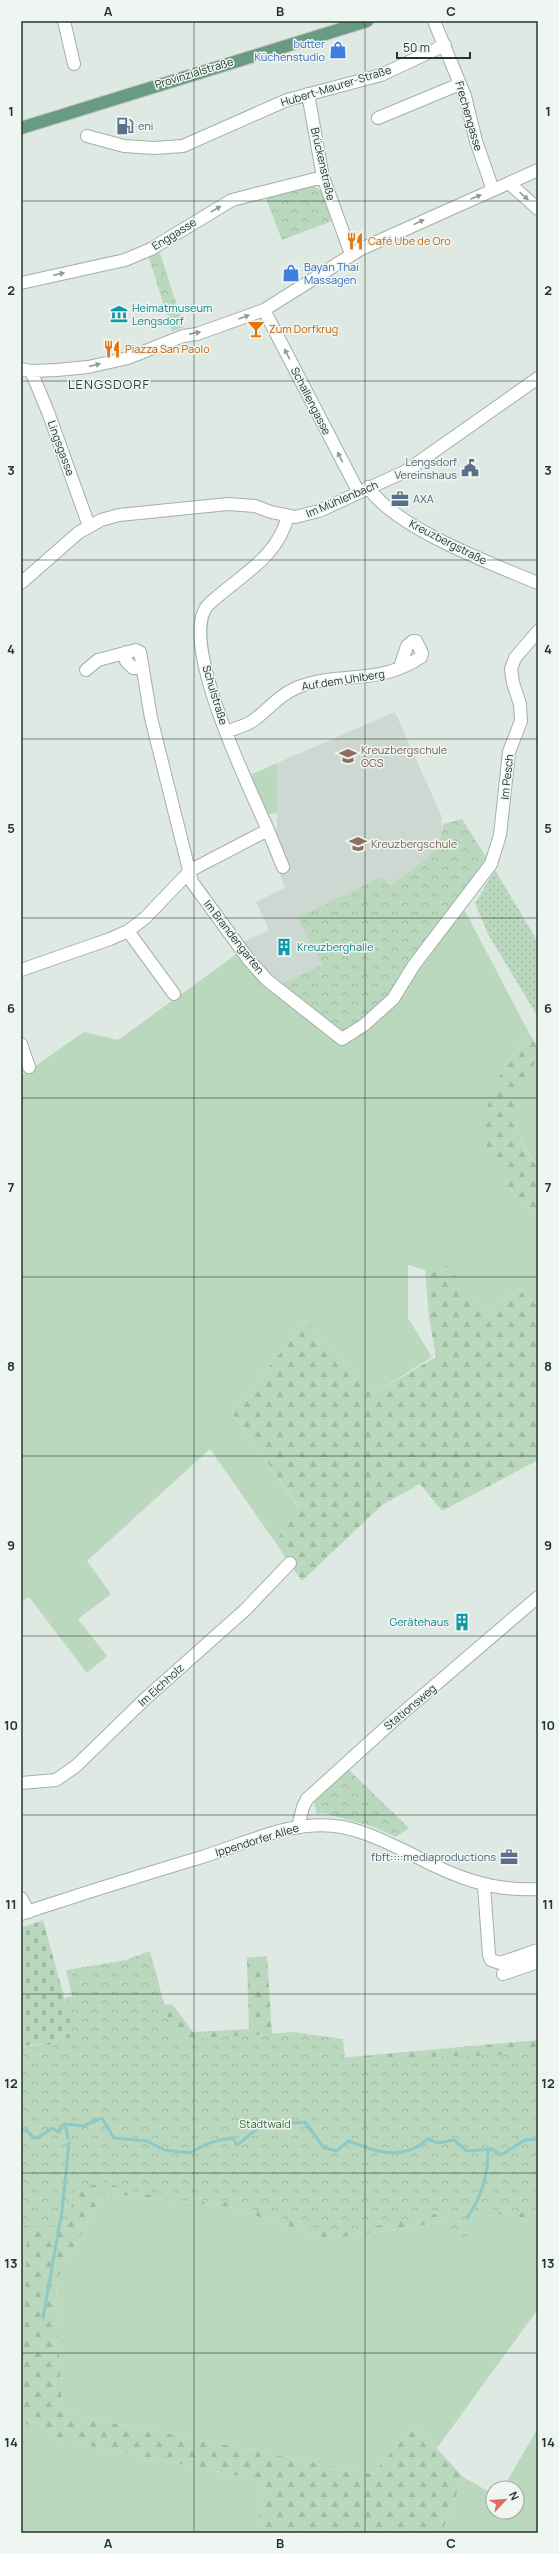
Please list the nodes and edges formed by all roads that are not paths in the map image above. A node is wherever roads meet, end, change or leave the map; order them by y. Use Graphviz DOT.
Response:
graph roads {
  1 [pos="64,21"];
  2 [pos="367,21"];
  3 [pos="434,21"];
  4 [pos="446,45"];
  5 [pos="74,64"];
  6 [pos="460,84"];
  7 [pos="308,94"];
  8 [pos="378,118"];
  9 [pos="21,128"];
  10 [pos="87,136"];
  11 [pos="538,170"];
  12 [pos="323,177"];
  13 [pos="509,183"];
  14 [pos="493,190"];
  15 [pos="538,209"];
  16 [pos="351,254"];
  17 [pos="21,283"];
  18 [pos="264,310"];
  19 [pos="26,370"];
  20 [pos="538,378"];
  21 [pos="363,489"];
  22 [pos="288,516"];
  23 [pos="89,526"];
  24 [pos="21,583"];
  25 [pos="538,584"];
  26 [pos="538,631"];
  27 [pos="400,668"];
  28 [pos="86,670"];
  29 [pos="226,732"];
  30 [pos="268,830"];
  31 [pos="282,867"];
  32 [pos="191,870"];
  33 [pos="464,901"];
  34 [pos="128,931"];
  35 [pos="21,970"];
  36 [pos="174,994"];
  37 [pos="21,1044"];
  38 [pos="29,1067"];
  39 [pos="290,1563"];
  40 [pos="538,1597"];
  41 [pos="21,1783"];
  42 [pos="298,1827"];
  43 [pos="484,1886"];
  44 [pos="538,1889"];
  45 [pos="21,1898"];
  46 [pos="25,1913"];
  47 [pos="538,1950"];
  48 [pos="538,1962"];
  49 [pos="503,1974"];
  1 -- 5 [label="street"];
  2 -- 9 [label="main road, Provinzialstraße"];
  3 -- 4 [label="street, Frechengasse"];
  4 -- 6 [label="street, Frechengasse"];
  4 -- 7 [label="street, Hubert-Maurer-Straße"];
  6 -- 8 [label="street"];
  6 -- 14 [label="street, Frechengasse"];
  7 -- 10 [label="street, Hubert-Maurer-Straße"];
  7 -- 12 [label="street, Brückenstraße"];
  11 -- 13 [label="street"];
  12 -- 16 [label="street, Brückenstraße"];
  17 -- 12 [label="street, Enggasse, one-way"];
  13 -- 14 [label="street"];
  13 -- 15 [label="street, one-way"];
  16 -- 14 [label="street, one-way"];
  16 -- 18 [label="street"];
  19 -- 18 [label="street, one-way"];
  21 -- 18 [label="street, Schallengasse, one-way"];
  19 -- 23 [label="street, Lingsgasse"];
  20 -- 21 [label="street, Im Mühlenbach"];
  21 -- 22 [label="street, Im Mühlenbach"];
  21 -- 25 [label="street, Kreuzbergstraße"];
  22 -- 23 [label="street, Im Mühlenbach"];
  22 -- 29 [label="street, Schulstraße"];
  23 -- 24 [label="street, Im Mühlenbach"];
  26 -- 33 [label="street, Im Pesch"];
  27 -- 29 [label="street, Auf dem Uhlberg"];
  28 -- 32 [label="street, Im Brandengarten"];
  29 -- 30 [label="street, Schulstraße"];
  30 -- 31 [label="street, Schulstraße"];
  30 -- 32 [label="street"];
  32 -- 33 [label="street, Im Brandengarten"];
  32 -- 34 [label="street"];
  34 -- 35 [label="street"];
  34 -- 36 [label="street"];
  37 -- 38 [label="street"];
  39 -- 41 [label="street, Im Eichholz"];
  40 -- 42 [label="street, Stationsweg"];
  42 -- 43 [label="street, Ippendorfer Allee"];
  42 -- 46 [label="street, Ippendorfer Allee"];
  43 -- 44 [label="street, Ippendorfer Allee"];
  43 -- 47 [label="street"];
  45 -- 46 [label="street"];
  48 -- 49 [label="street"];
}
